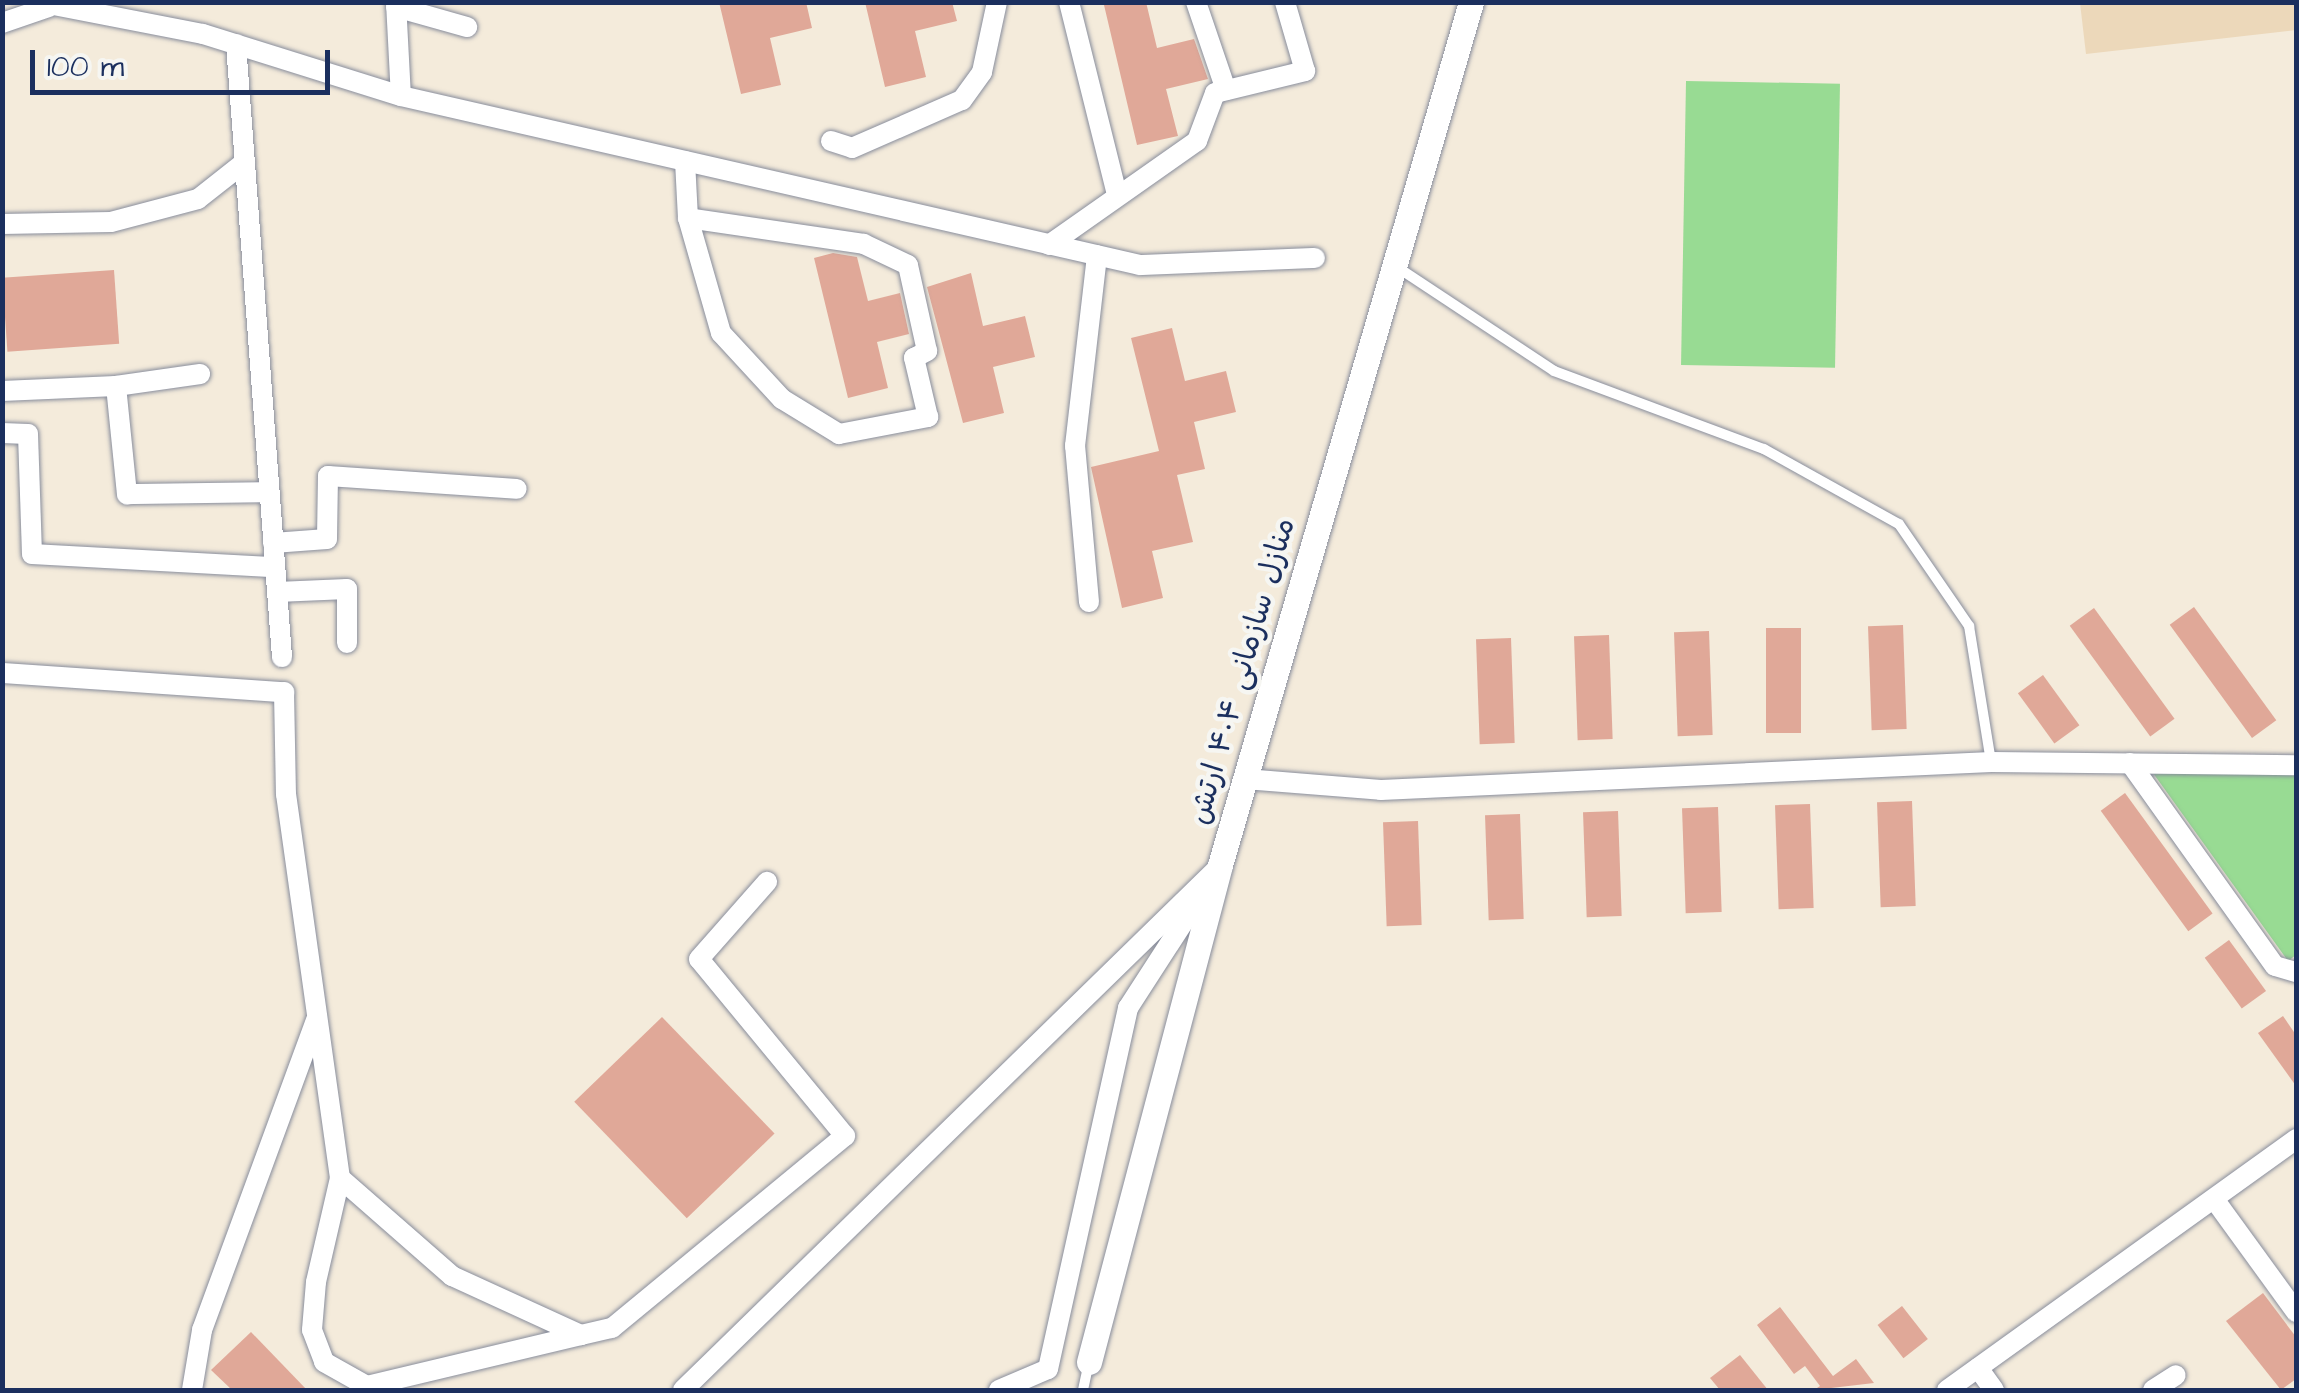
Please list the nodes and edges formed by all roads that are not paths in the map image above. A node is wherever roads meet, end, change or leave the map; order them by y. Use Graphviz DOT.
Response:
graph roads {
  1 [pos="978,2"];
  2 [pos="1069,2"];
  3 [pos="1196,2"];
  4 [pos="1285,2"];
  5 [pos="1471,2"];
  6 [pos="994,3"];
  7 [pos="396,4"];
  8 [pos="43,5"];
  9 [pos="2,23"];
  10 [pos="466,27"];
  11 [pos="236,44"];
  12 [pos="1226,90"];
  13 [pos="401,96"];
  14 [pos="831,141"];
  15 [pos="244,162"];
  16 [pos="685,162"];
  17 [pos="1116,190"];
  18 [pos="688,218"];
  19 [pos="2,224"];
  20 [pos="1049,244"];
  21 [pos="1097,256"];
  22 [pos="1315,258"];
  23 [pos="1392,263"];
  24 [pos="200,374"];
  25 [pos="116,386"];
  26 [pos="2,391"];
  27 [pos="2,433"];
  28 [pos="517,488"];
  29 [pos="269,492"];
  30 [pos="273,543"];
  31 [pos="275,567"];
  32 [pos="277,592"];
  33 [pos="1089,602"];
  34 [pos="348,643"];
  35 [pos="282,656"];
  36 [pos="2,673"];
  37 [pos="1991,762"];
  38 [pos="2130,764"];
  39 [pos="2296,765"];
  40 [pos="1245,779"];
  41 [pos="1220,866"];
  42 [pos="768,882"];
  43 [pos="2296,972"];
  44 [pos="316,1018"];
  45 [pos="2296,1140"];
  46 [pos="340,1178"];
  47 [pos="2214,1199"];
  48 [pos="2296,1312"];
  49 [pos="581,1335"];
  50 [pos="1089,1362"];
  51 [pos="1978,1368"];
  52 [pos="2176,1375"];
  53 [pos="192,1390"];
  54 [pos="683,1390"];
  55 [pos="998,1390"];
  56 [pos="1084,1390"];
  57 [pos="1947,1390"];
  58 [pos="1994,1390"];
  59 [pos="2153,1390"];
  1 -- 6 [label="street"];
  2 -- 17 [label="street"];
  3 -- 12 [label="street"];
  4 -- 12 [label="street"];
  5 -- 23 [label="street, منازل سازمانی ۴۰۴ ارتش"];
  6 -- 14 [label="street"];
  7 -- 10 [label="street"];
  7 -- 13 [label="street"];
  8 -- 9 [label="street"];
  8 -- 11 [label="street"];
  11 -- 13 [label="street"];
  11 -- 15 [label="street"];
  12 -- 17 [label="street"];
  13 -- 16 [label="street"];
  15 -- 19 [label="street"];
  15 -- 29 [label="street"];
  16 -- 18 [label="street"];
  16 -- 20 [label="street"];
  17 -- 20 [label="street"];
  18 -- 18 [label="street"];
  20 -- 21 [label="street"];
  21 -- 22 [label="street"];
  21 -- 33 [label="street"];
  23 -- 37 [label="lane"];
  23 -- 40 [label="street, منازل سازمانی ۴۰۴ ارتش"];
  24 -- 25 [label="street"];
  25 -- 26 [label="street"];
  25 -- 29 [label="street"];
  27 -- 31 [label="street"];
  28 -- 30 [label="street"];
  29 -- 30 [label="street"];
  30 -- 31 [label="street"];
  31 -- 32 [label="street"];
  32 -- 34 [label="street"];
  32 -- 35 [label="street"];
  36 -- 44 [label="street"];
  37 -- 38 [label="street"];
  37 -- 40 [label="street"];
  38 -- 39 [label="street"];
  38 -- 43 [label="street"];
  40 -- 41 [label="street, منازل سازمانی ۴۰۴ ارتش"];
  41 -- 50 [label="street, منازل سازمانی ۴۰۴ ارتش"];
  41 -- 54 [label="street"];
  41 -- 55 [label="street"];
  42 -- 49 [label="street"];
  44 -- 46 [label="street"];
  44 -- 53 [label="street"];
  45 -- 47 [label="street"];
  46 -- 49 [label="street"];
  46 -- 49 [label="street"];
  47 -- 48 [label="street"];
  47 -- 51 [label="street"];
  50 -- 56 [label="lane"];
  51 -- 57 [label="street"];
  51 -- 58 [label="street"];
  52 -- 59 [label="street"];
}
